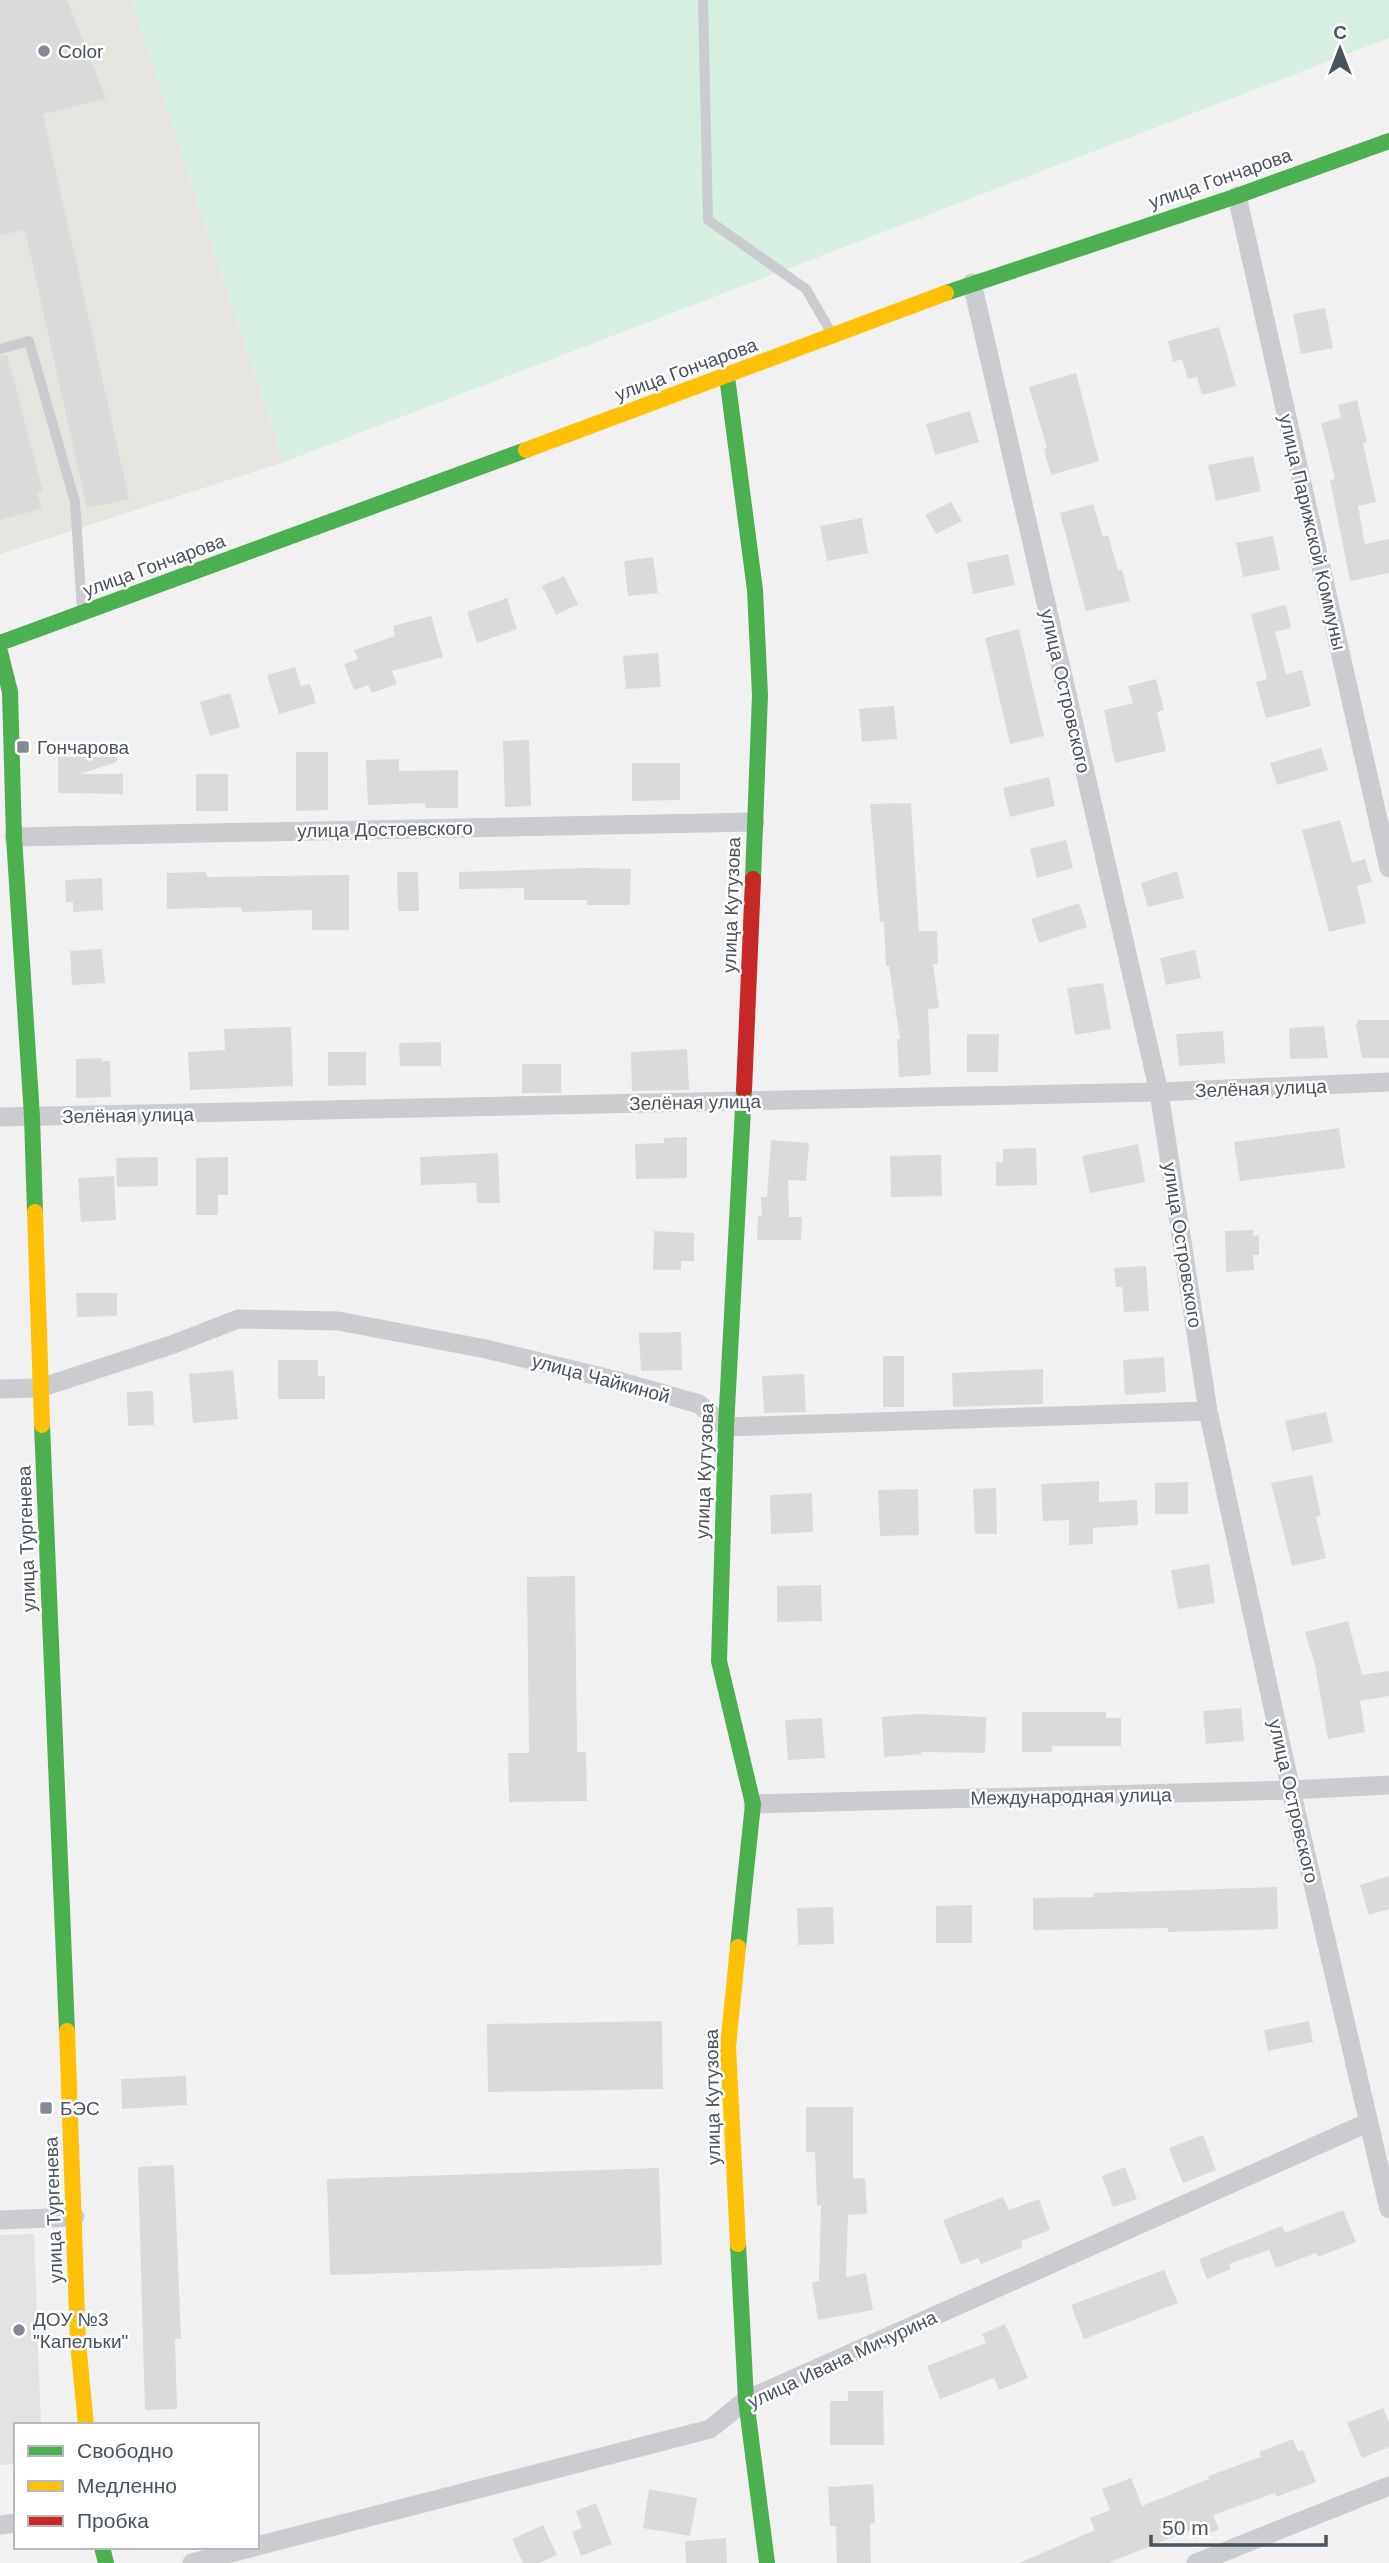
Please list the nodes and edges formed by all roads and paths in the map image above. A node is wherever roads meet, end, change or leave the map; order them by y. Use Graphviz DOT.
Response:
graph roads {
  1 [pos="703,0"];
  2 [pos="1389,141"];
  3 [pos="1237,196"];
  4 [pos="972,283"];
  5 [pos="833,335"];
  6 [pos="0,349"];
  7 [pos="727,377"];
  8 [pos="82,613"];
  9 [pos="0,643"];
  10 [pos="0,652"];
  11 [pos="755,822"];
  12 [pos="14,837"];
  13 [pos="1389,868"];
  14 [pos="1389,1082"];
  15 [pos="1159,1092"];
  16 [pos="744,1101"];
  17 [pos="0,1117"];
  18 [pos="32,1117"];
  19 [pos="40,1388"];
  20 [pos="0,1389"];
  21 [pos="1208,1412"];
  22 [pos="726,1427"];
  23 [pos="1389,1785"];
  24 [pos="1291,1790"];
  25 [pos="753,1804"];
  26 [pos="1367,2123"];
  27 [pos="1389,2209"];
  28 [pos="75,2217"];
  29 [pos="0,2220"];
  30 [pos="746,2400"];
  31 [pos="86,2423"];
  32 [pos="1389,2486"];
  33 [pos="259,2546"];
  34 [pos="247,2549"];
  35 [pos="192,2563"];
  36 [pos="767,2563"];
  37 [pos="1196,2563"];
  1 -- 5 [label="lane"];
  2 -- 3 [label="street, улица Гончарова"];
  3 -- 4 [label="street, улица Гончарова"];
  3 -- 13 [label="street, улица Парижской Коммуны"];
  4 -- 5 [label="street, улица Гончарова"];
  4 -- 15 [label="street, улица Островского"];
  5 -- 7 [label="street, улица Гончарова"];
  6 -- 8 [label="lane"];
  7 -- 8 [label="street, улица Гончарова"];
  7 -- 11 [label="street, улица Кутузова"];
  8 -- 9 [label="street, улица Гончарова"];
  10 -- 12 [label="street, улица Тургенева"];
  11 -- 12 [label="street, улица Достоевского"];
  11 -- 16 [label="street, улица Кутузова"];
  12 -- 18 [label="street, улица Тургенева"];
  14 -- 15 [label="street, Зелёная улица"];
  15 -- 16 [label="street, Зелёная улица"];
  15 -- 21 [label="street, улица Островского"];
  16 -- 18 [label="street, Зелёная улица"];
  16 -- 22 [label="street, улица Кутузова"];
  17 -- 18 [label="street, Зелёная улица"];
  18 -- 19 [label="street, улица Тургенева"];
  19 -- 20 [label="street, улица Чайкиной"];
  19 -- 22 [label="street, улица Чайкиной"];
  19 -- 28 [label="street, улица Тургенева"];
  21 -- 22 [label="street"];
  21 -- 24 [label="street, улица Островского"];
  22 -- 25 [label="street, улица Кутузова"];
  23 -- 24 [label="street, Международная улица"];
  24 -- 25 [label="street, Международная улица"];
  24 -- 26 [label="street, улица Островского"];
  25 -- 30 [label="street, улица Кутузова"];
  26 -- 27 [label="street, улица Островского"];
  26 -- 30 [label="street, улица Ивана Мичурина"];
  28 -- 29 [label="street"];
  28 -- 31 [label="street, улица Тургенева"];
  30 -- 33 [label="street, улица Ивана Мичурина"];
  30 -- 36 [label="street, улица Кутузова"];
  32 -- 37 [label="street"];
  34 -- 35 [label="street, улица Ивана Мичурина"];
}
